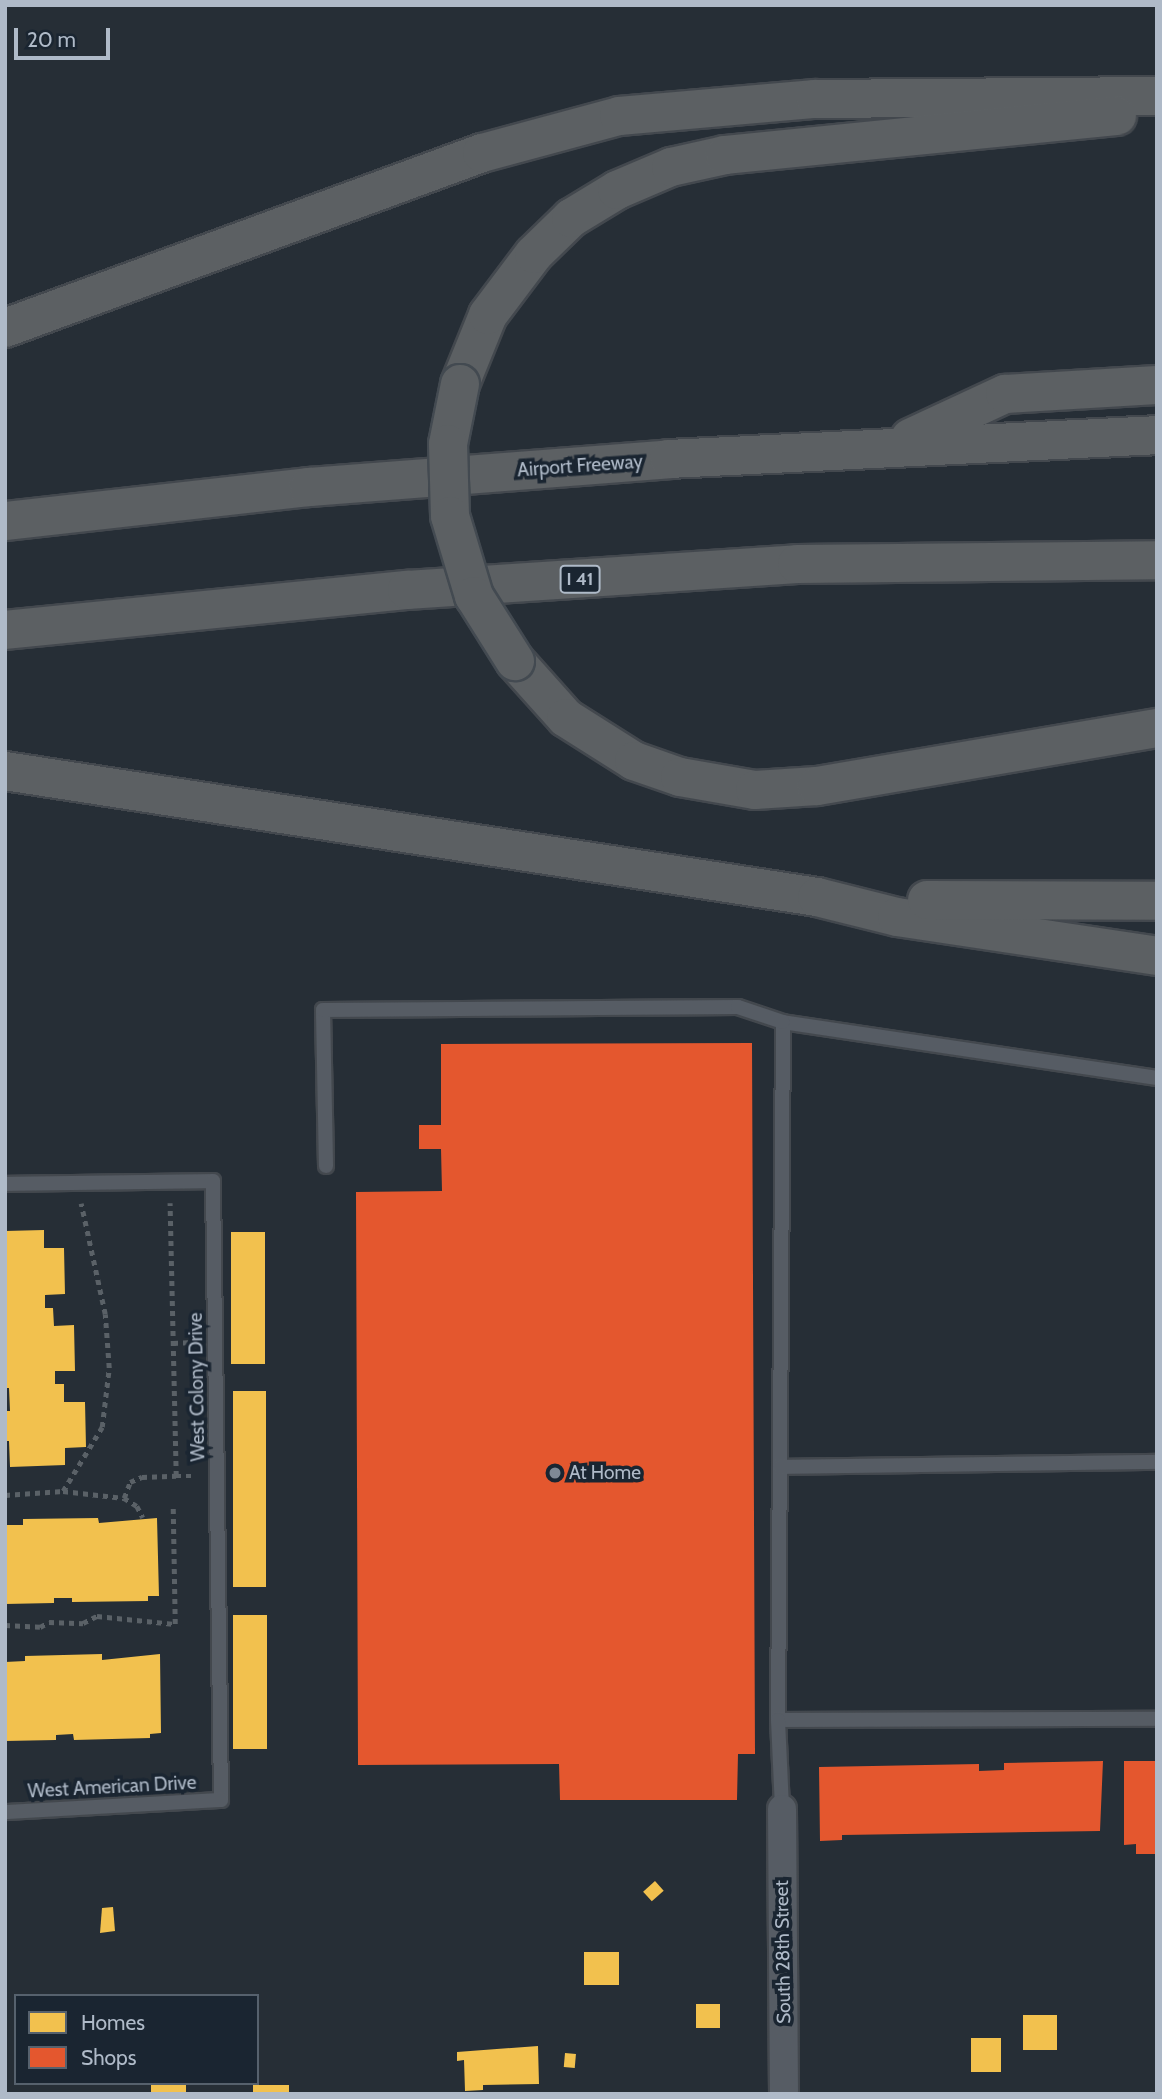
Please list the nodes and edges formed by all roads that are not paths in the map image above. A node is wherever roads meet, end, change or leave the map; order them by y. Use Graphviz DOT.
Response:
graph roads {
  1 [pos="1157,96"];
  2 [pos="1157,109"];
  3 [pos="5,328"];
  4 [pos="1157,385"];
  5 [pos="1157,435"];
  6 [pos="895,445"];
  7 [pos="5,521"];
  8 [pos="1157,560"];
  9 [pos="5,630"];
  10 [pos="1157,728"];
  11 [pos="5,771"];
  12 [pos="817,897"];
  13 [pos="1157,901"];
  14 [pos="1157,956"];
  15 [pos="783,1022"];
  16 [pos="1157,1078"];
  17 [pos="326,1167"];
  18 [pos="5,1184"];
  19 [pos="1157,1462"];
  20 [pos="780,1467"];
  21 [pos="1157,1719"];
  22 [pos="778,1720"];
  23 [pos="221,1800"];
  24 [pos="782,1809"];
  25 [pos="5,1812"];
  26 [pos="784,2094"];
  1 -- 3 [label="highway"];
  2 -- 10 [label="highway, bridge"];
  4 -- 6 [label="highway"];
  5 -- 6 [label="highway, Airport Freeway"];
  6 -- 7 [label="highway, Airport Freeway"];
  8 -- 9 [label="highway, I 41"];
  11 -- 12 [label="highway"];
  12 -- 13 [label="highway"];
  12 -- 14 [label="highway"];
  15 -- 16 [label="lane"];
  15 -- 17 [label="lane"];
  15 -- 20 [label="lane"];
  18 -- 23 [label="lane, West Colony Drive"];
  19 -- 20 [label="lane"];
  20 -- 22 [label="lane"];
  21 -- 22 [label="lane"];
  22 -- 24 [label="lane"];
  23 -- 25 [label="lane, West American Drive"];
  24 -- 26 [label="street, South 28th Street"];
}
